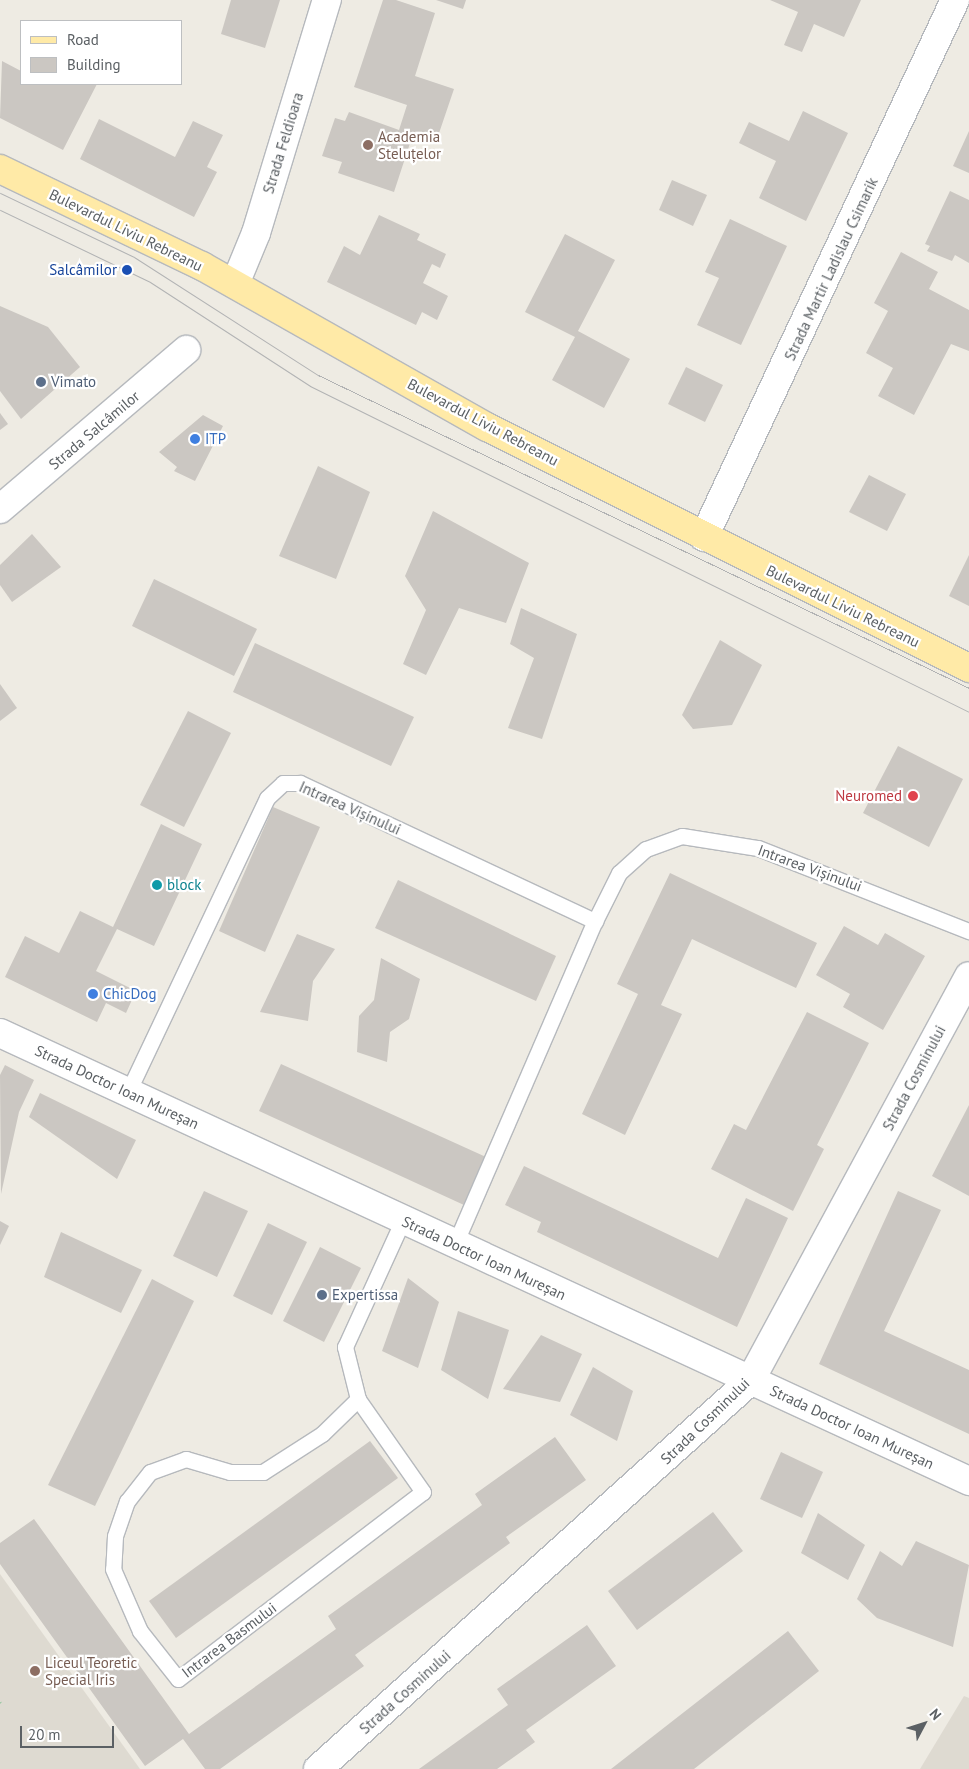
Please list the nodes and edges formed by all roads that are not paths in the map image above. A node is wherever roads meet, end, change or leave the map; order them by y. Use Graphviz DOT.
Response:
graph roads {
  1 [pos="327,0"];
  2 [pos="955,0"];
  3 [pos="0,169"];
  4 [pos="235,284"];
  5 [pos="186,350"];
  6 [pos="0,509"];
  7 [pos="704,537"];
  8 [pos="969,668"];
  9 [pos="595,921"];
  10 [pos="969,931"];
  11 [pos="969,976"];
  12 [pos="0,1033"];
  13 [pos="128,1092"];
  14 [pos="403,1220"];
  15 [pos="455,1244"];
  16 [pos="750,1381"];
  17 [pos="358,1399"];
  18 [pos="969,1481"];
  19 [pos="318,1769"];
  1 -- 4 [label="street, Strada Feldioara"];
  2 -- 7 [label="street, Strada Martir Ladislau Csimarik"];
  3 -- 4 [label="main road, Bulevardul Liviu Rebreanu"];
  4 -- 7 [label="main road, Bulevardul Liviu Rebreanu"];
  5 -- 6 [label="street, Strada Salcâmilor"];
  7 -- 8 [label="main road, Bulevardul Liviu Rebreanu"];
  9 -- 10 [label="lane, Intrarea Vișinului"];
  9 -- 13 [label="lane, Intrarea Vișinului"];
  9 -- 15 [label="lane, Intrarea Vișinului"];
  11 -- 16 [label="street, Strada Cosminului"];
  12 -- 13 [label="street, Strada Doctor Ioan Mureșan"];
  13 -- 14 [label="street, Strada Doctor Ioan Mureșan"];
  14 -- 15 [label="street, Strada Doctor Ioan Mureșan"];
  14 -- 17 [label="lane, Intrarea Basmului"];
  15 -- 16 [label="street, Strada Doctor Ioan Mureșan"];
  16 -- 18 [label="street, Strada Doctor Ioan Mureșan"];
  16 -- 19 [label="street, Strada Cosminului"];
  17 -- 17 [label="lane, Intrarea Basmului"];
}
